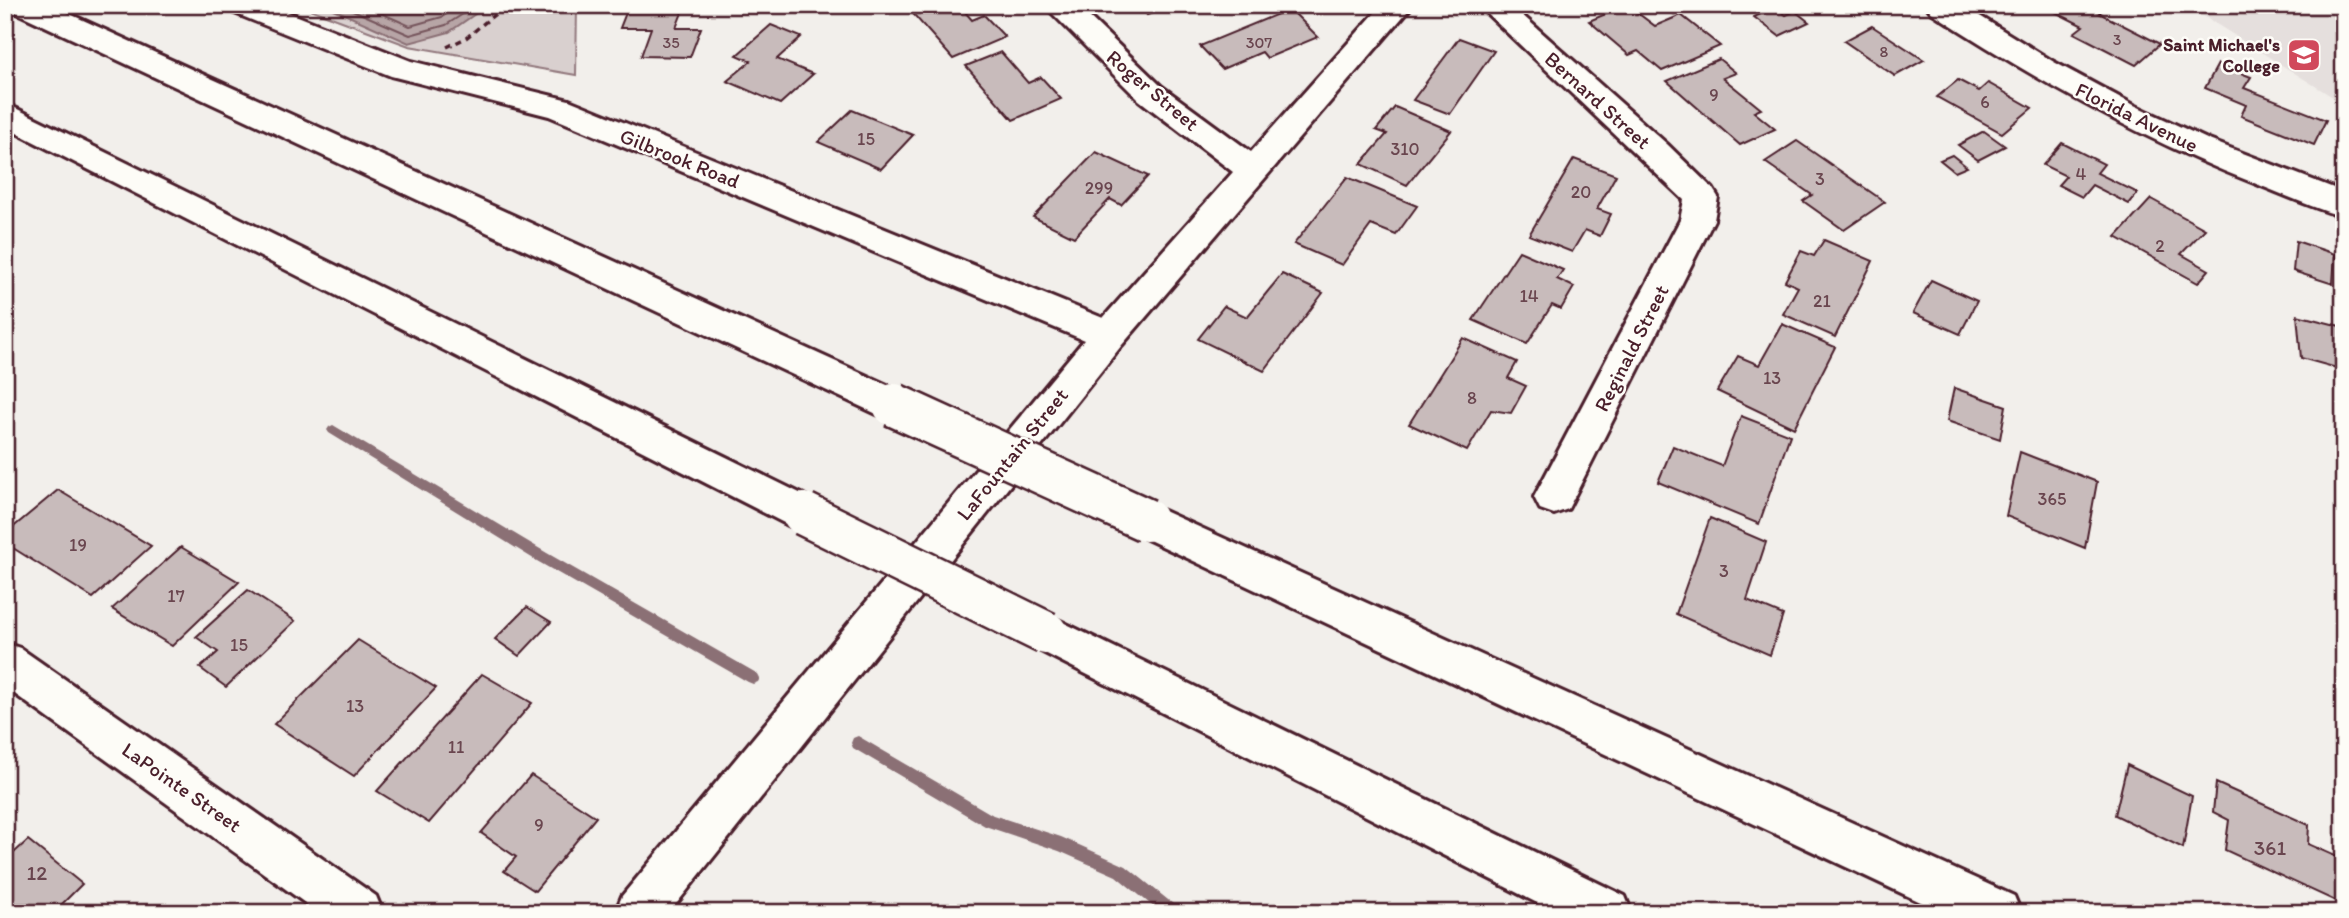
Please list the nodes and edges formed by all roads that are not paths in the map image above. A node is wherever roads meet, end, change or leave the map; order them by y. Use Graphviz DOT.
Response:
graph roads {
  1 [pos="25,5"];
  2 [pos="242,5"];
  3 [pos="1059,5"];
  4 [pos="1398,5"];
  5 [pos="1493,5"];
  6 [pos="1941,5"];
  7 [pos="5,114"];
  8 [pos="1252,169"];
  9 [pos="1701,197"];
  10 [pos="2344,205"];
  11 [pos="1109,335"];
  12 [pos="1554,497"];
  13 [pos="5,662"];
  14 [pos="359,913"];
  15 [pos="639,913"];
  16 [pos="1608,913"];
  17 [pos="1997,913"];
  1 -- 17 [label="main road, bridge"];
  2 -- 11 [label="main road, Gilbrook Road"];
  3 -- 8 [label="main road, Roger Street"];
  4 -- 8 [label="main road, LaFountain Street"];
  5 -- 9 [label="main road, Bernard Street"];
  6 -- 10 [label="main road, Florida Avenue"];
  7 -- 16 [label="main road, bridge"];
  8 -- 11 [label="main road, LaFountain Street"];
  9 -- 12 [label="main road, Reginald Street"];
  11 -- 15 [label="main road, LaFountain Street"];
  13 -- 14 [label="main road, LaPointe Street"];
}
